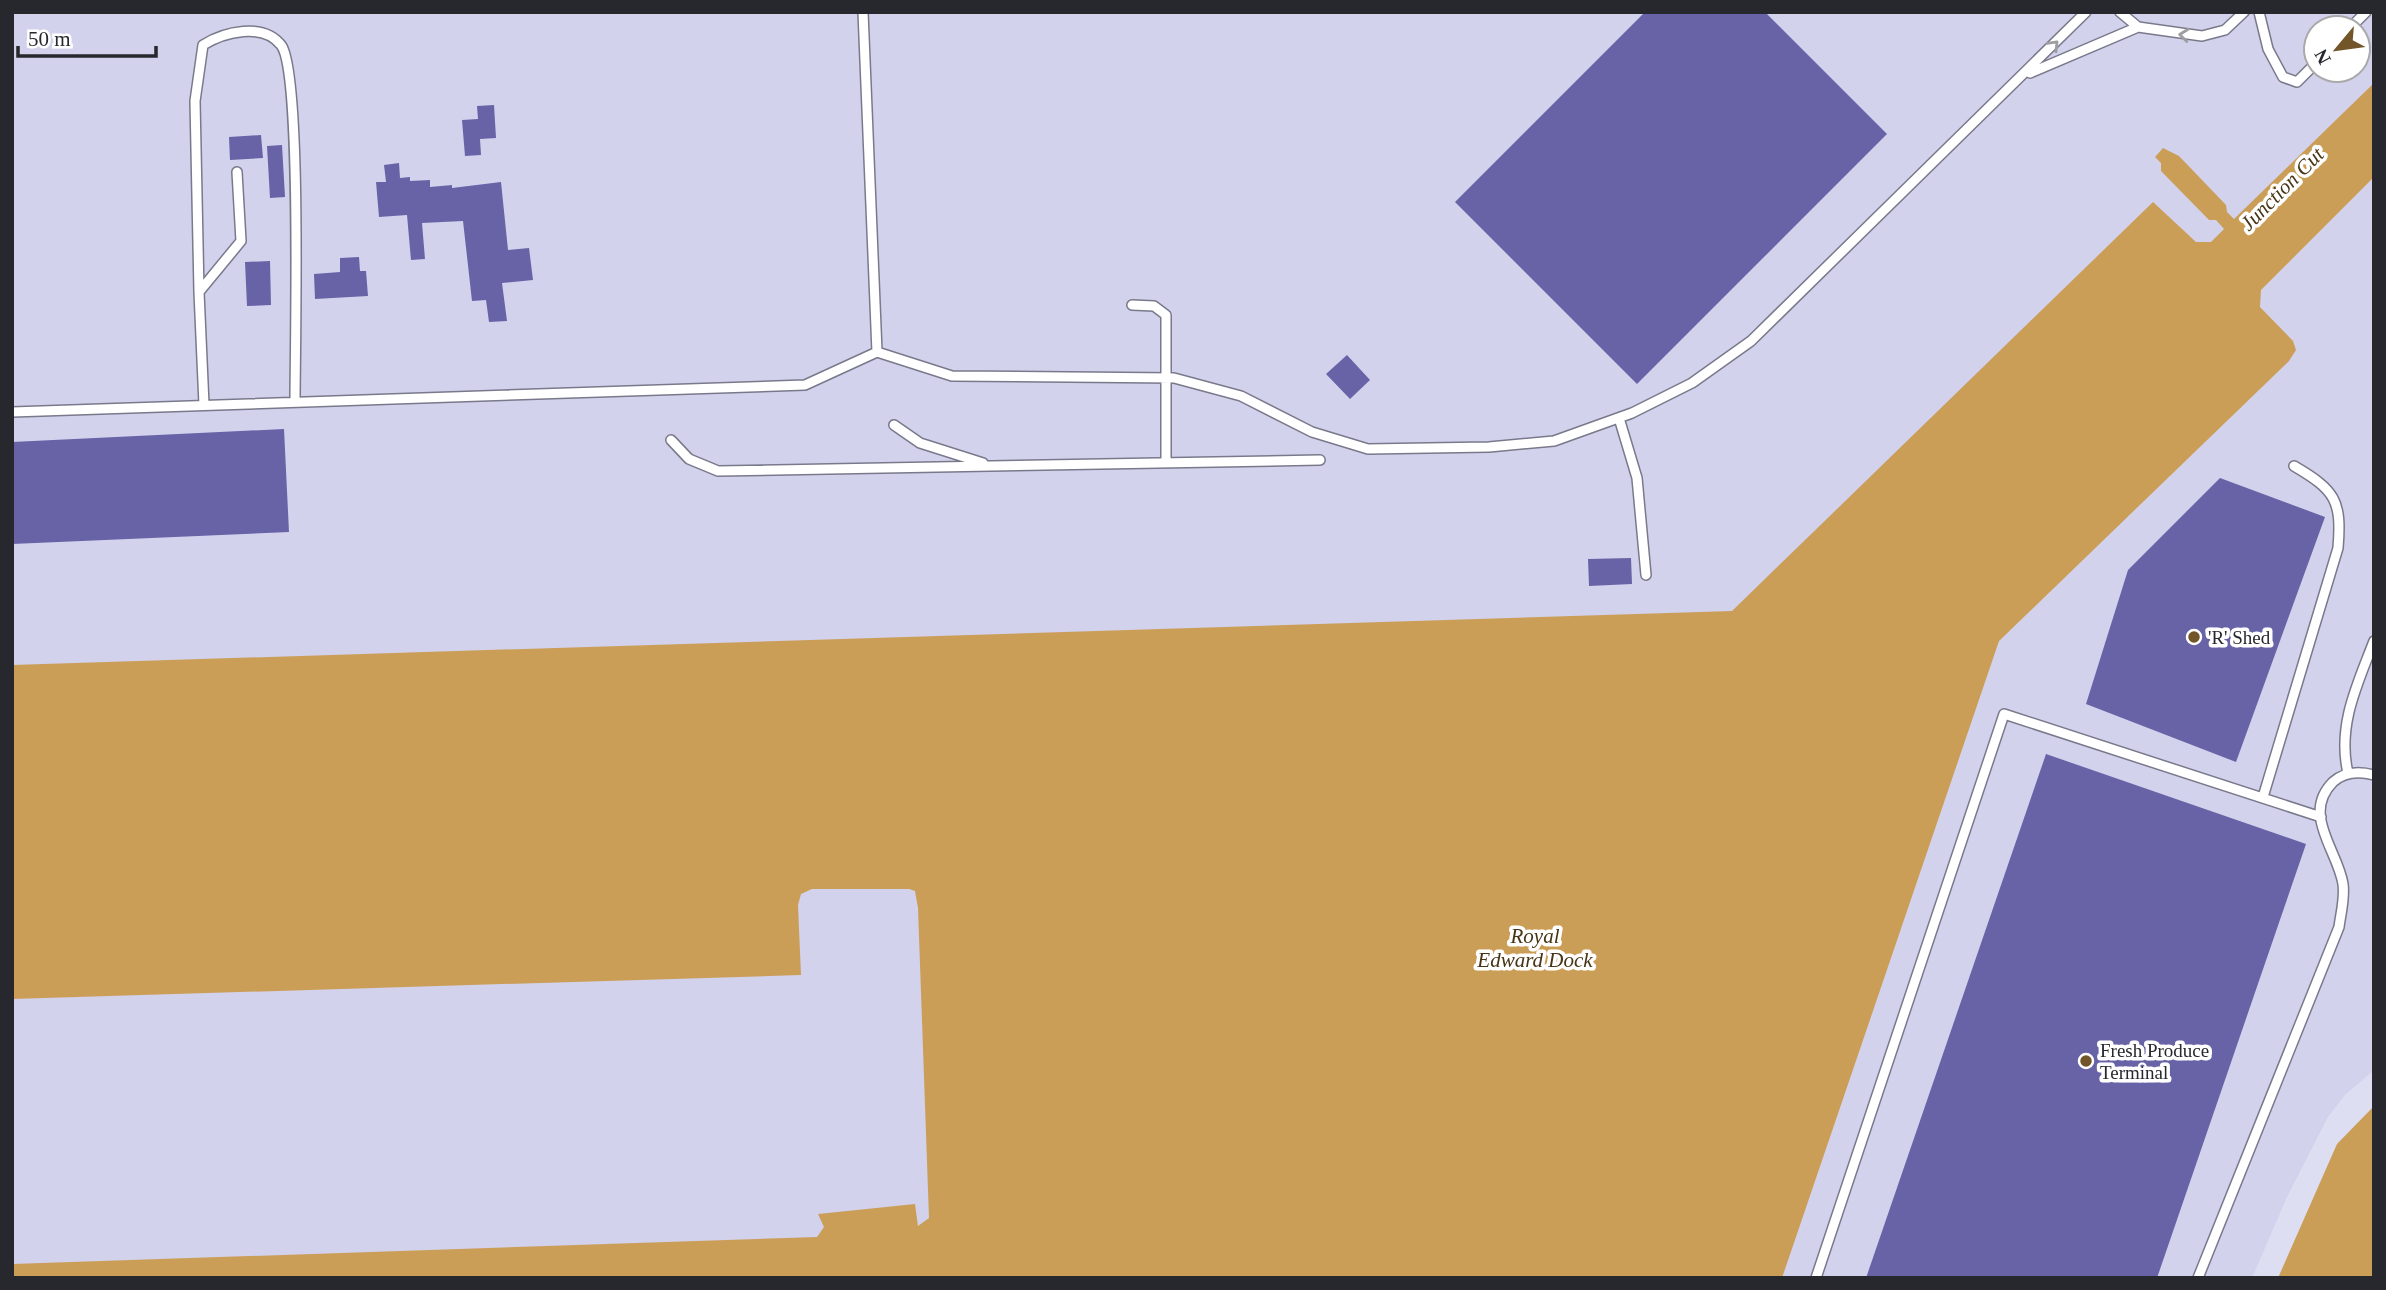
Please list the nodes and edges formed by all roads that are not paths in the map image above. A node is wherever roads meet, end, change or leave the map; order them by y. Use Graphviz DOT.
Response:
graph roads {
  1 [pos="863,12"];
  2 [pos="2086,12"];
  3 [pos="2120,12"];
  4 [pos="2244,12"];
  5 [pos="2259,12"];
  6 [pos="2138,27"];
  7 [pos="2022,77"];
  8 [pos="2302,77"];
  9 [pos="237,172"];
  10 [pos="199,292"];
  11 [pos="1132,305"];
  12 [pos="877,352"];
  13 [pos="1165,378"];
  14 [pos="295,401"];
  15 [pos="204,405"];
  16 [pos="12,412"];
  17 [pos="1619,418"];
  18 [pos="894,425"];
  19 [pos="671,440"];
  20 [pos="1320,460"];
  21 [pos="1166,463"];
  22 [pos="991,466"];
  23 [pos="2294,466"];
  24 [pos="1646,575"];
  25 [pos="2374,641"];
  26 [pos="2352,773"];
  27 [pos="2374,775"];
  28 [pos="2263,797"];
  29 [pos="2321,817"];
  30 [pos="1816,1278"];
  31 [pos="2197,1278"];
  1 -- 12 [label="lane"];
  7 -- 2 [label="lane, one-way"];
  3 -- 6 [label="lane"];
  4 -- 6 [label="lane, one-way"];
  5 -- 8 [label="lane"];
  6 -- 7 [label="lane"];
  7 -- 17 [label="lane"];
  9 -- 10 [label="lane"];
  10 -- 14 [label="lane"];
  10 -- 15 [label="lane"];
  11 -- 13 [label="lane"];
  12 -- 13 [label="lane"];
  12 -- 14 [label="lane"];
  13 -- 17 [label="lane"];
  13 -- 21 [label="lane"];
  14 -- 15 [label="lane"];
  15 -- 16 [label="lane"];
  17 -- 24 [label="lane"];
  18 -- 22 [label="lane"];
  19 -- 22 [label="lane"];
  20 -- 21 [label="lane"];
  21 -- 22 [label="lane"];
  23 -- 28 [label="lane"];
  25 -- 26 [label="lane"];
  26 -- 27 [label="lane"];
  26 -- 29 [label="lane"];
  28 -- 29 [label="lane"];
  28 -- 30 [label="lane"];
  29 -- 31 [label="lane"];
}
